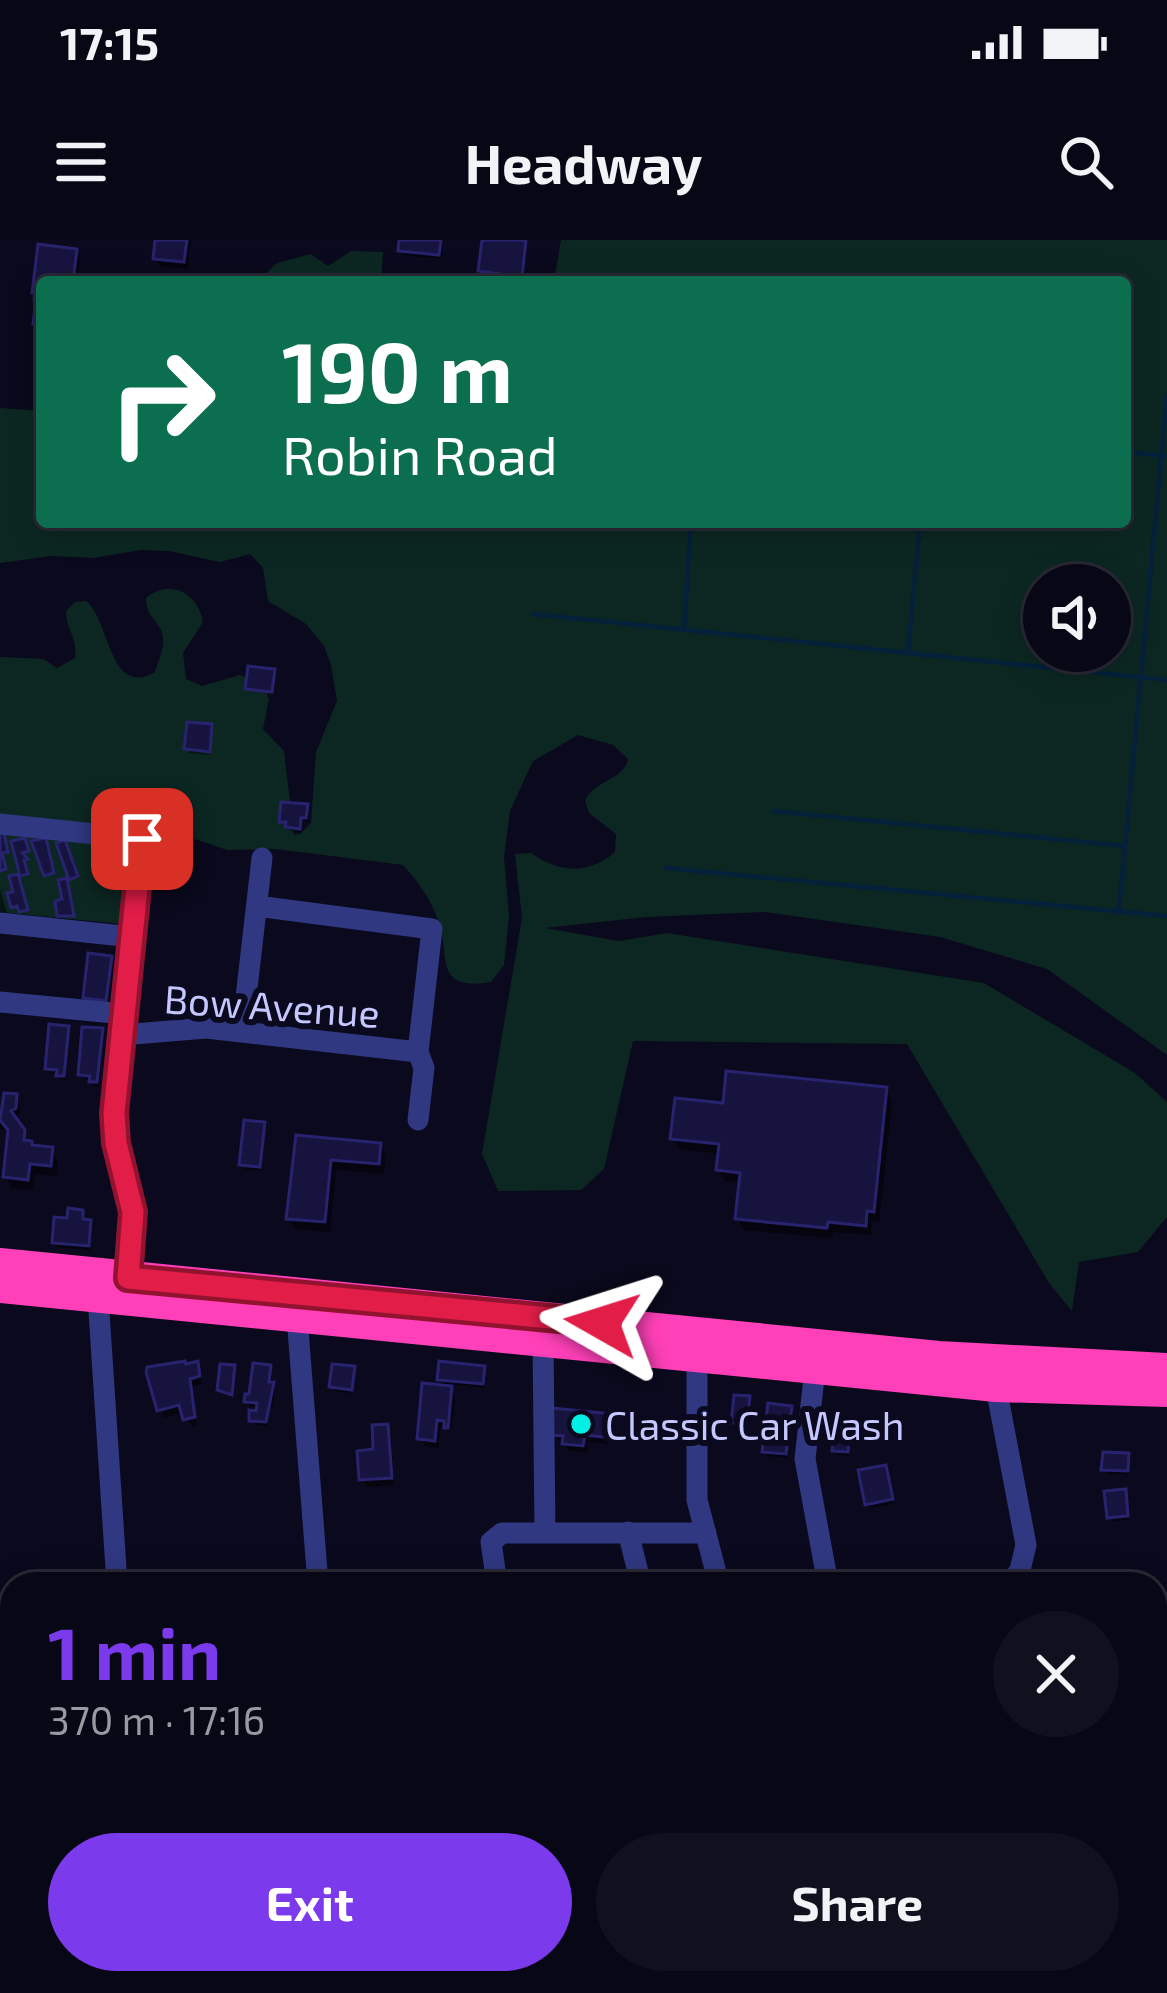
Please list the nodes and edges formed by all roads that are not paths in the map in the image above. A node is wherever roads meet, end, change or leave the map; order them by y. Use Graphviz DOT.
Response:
graph roads {
  1 [pos="0,824"];
  2 [pos="262,858"];
  3 [pos="257,907"];
  4 [pos="0,923"];
  5 [pos="132,937"];
  6 [pos="0,1002"];
  7 [pos="123,1025"];
  8 [pos="242,1032"];
  9 [pos="418,1052"];
  10 [pos="418,1120"];
  11 [pos="0,1263"];
  12 [pos="128,1278"];
  13 [pos="0,1288"];
  14 [pos="98,1297"];
  15 [pos="297,1317"];
  16 [pos="543,1342"];
  17 [pos="697,1357"];
  18 [pos="1167,1368"];
  19 [pos="814,1369"];
  20 [pos="996,1387"];
  21 [pos="1167,1392"];
  22 [pos="545,1532"];
  23 [pos="628,1532"];
  24 [pos="706,1533"];
  25 [pos="116,1572"];
  26 [pos="317,1572"];
  27 [pos="495,1572"];
  28 [pos="638,1572"];
  29 [pos="715,1572"];
  30 [pos="826,1572"];
  31 [pos="1019,1572"];
  1 -- 5 [label="street"];
  2 -- 3 [label="street"];
  3 -- 8 [label="street"];
  3 -- 9 [label="street"];
  4 -- 5 [label="street"];
  5 -- 7 [label="street"];
  6 -- 7 [label="street, Bow Avenue"];
  7 -- 8 [label="street, Bow Avenue"];
  7 -- 12 [label="street"];
  8 -- 9 [label="street, Bow Avenue"];
  9 -- 10 [label="street, Bow Avenue"];
  11 -- 12 [label="highway"];
  12 -- 18 [label="highway"];
  13 -- 14 [label="highway"];
  14 -- 15 [label="highway"];
  14 -- 25 [label="street"];
  15 -- 16 [label="highway"];
  15 -- 26 [label="street"];
  16 -- 17 [label="highway"];
  16 -- 22 [label="street"];
  17 -- 19 [label="highway"];
  17 -- 24 [label="street"];
  19 -- 20 [label="highway"];
  19 -- 30 [label="street"];
  20 -- 21 [label="highway"];
  20 -- 31 [label="street"];
  22 -- 23 [label="street"];
  22 -- 27 [label="street"];
  23 -- 24 [label="street"];
  23 -- 28 [label="street"];
  24 -- 29 [label="street"];
}
